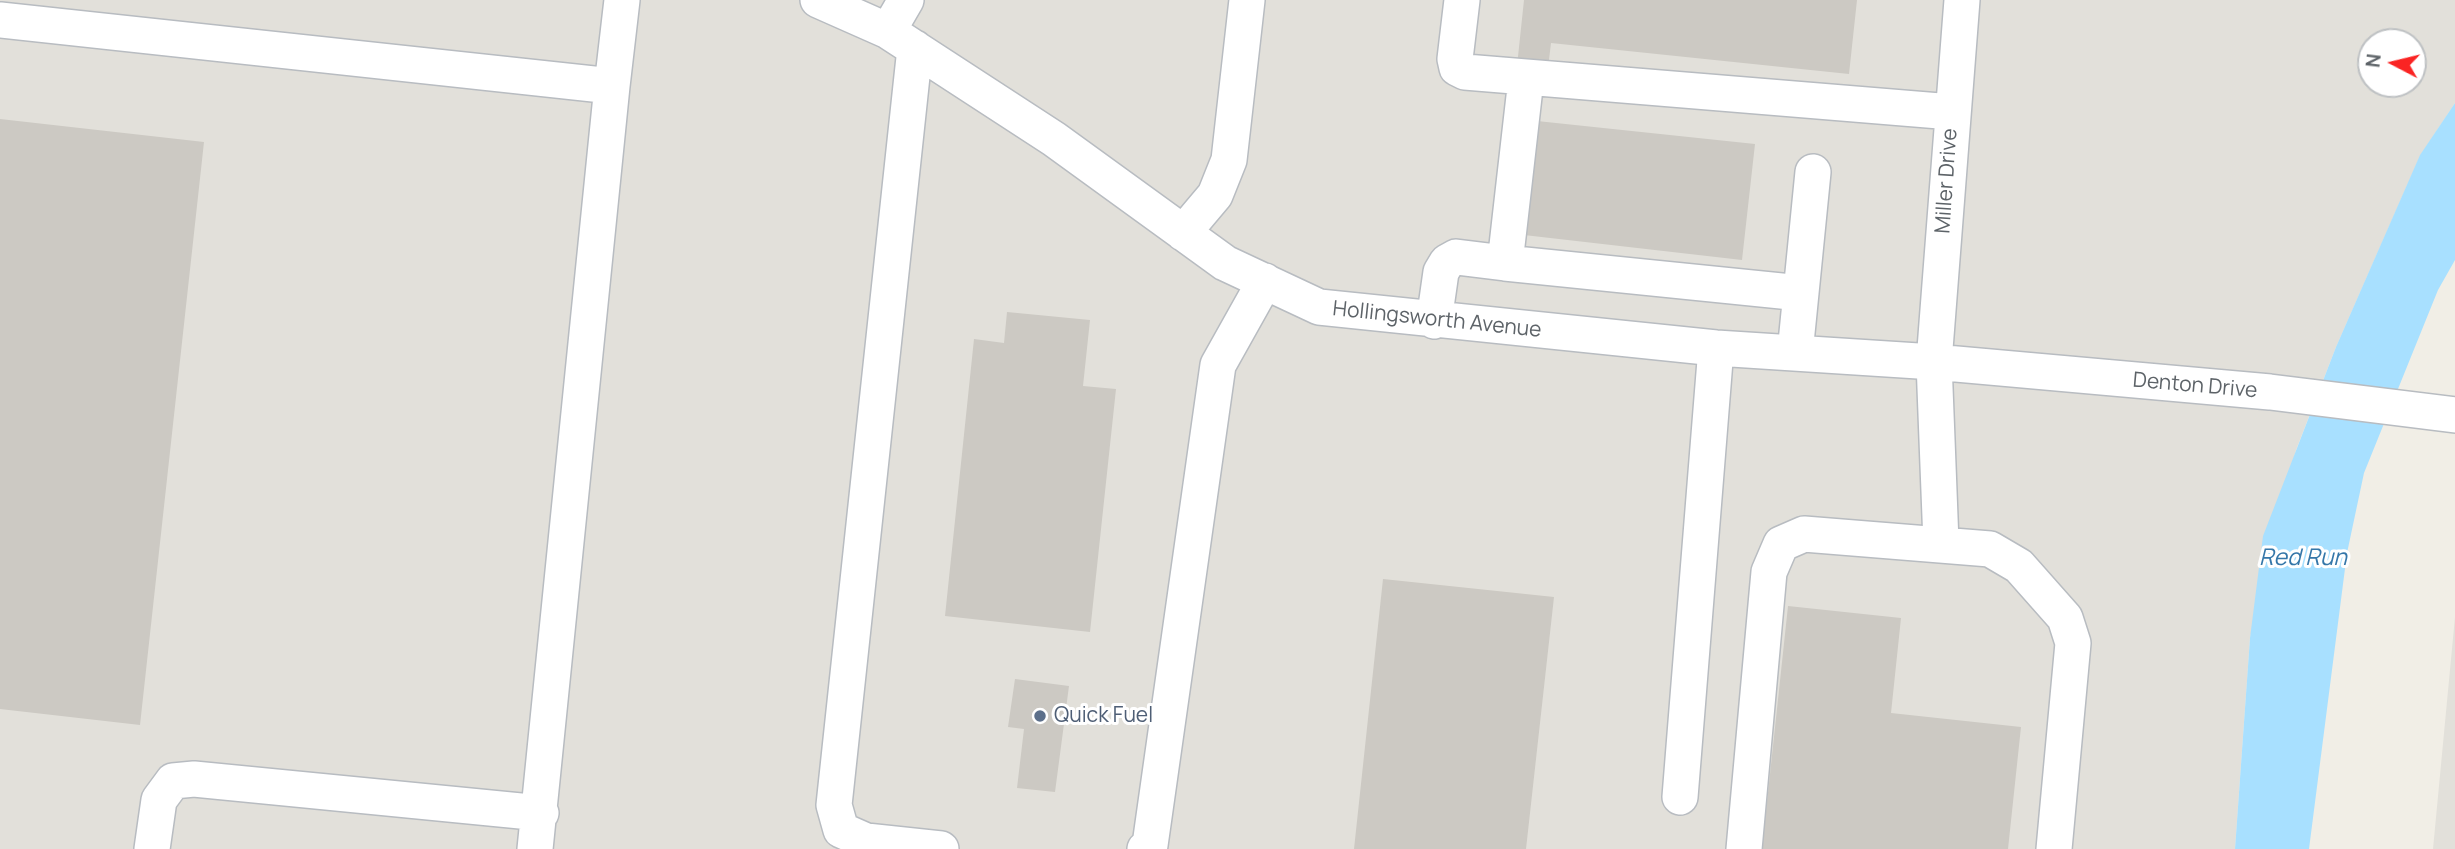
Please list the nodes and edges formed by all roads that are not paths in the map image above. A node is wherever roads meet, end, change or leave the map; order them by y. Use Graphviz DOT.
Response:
graph roads {
  1 [pos="622,0"];
  2 [pos="818,0"];
  3 [pos="906,0"];
  4 [pos="1247,0"];
  5 [pos="1462,0"];
  6 [pos="1962,0"];
  7 [pos="0,20"];
  8 [pos="902,39"];
  9 [pos="1526,79"];
  10 [pos="612,86"];
  11 [pos="1952,111"];
  12 [pos="1813,172"];
  13 [pos="1183,233"];
  14 [pos="1505,263"];
  15 [pos="1265,281"];
  16 [pos="1801,293"];
  17 [pos="1434,321"];
  18 [pos="1716,348"];
  19 [pos="1795,353"];
  20 [pos="1934,362"];
  21 [pos="2443,414"];
  22 [pos="1941,543"];
  23 [pos="1680,797"];
  24 [pos="541,813"];
  25 [pos="152,849"];
  26 [pos="535,849"];
  27 [pos="941,849"];
  28 [pos="1145,849"];
  29 [pos="1744,849"];
  30 [pos="2054,849"];
  1 -- 10 [label="street"];
  2 -- 8 [label="street, Hollingsworth Avenue"];
  3 -- 8 [label="street"];
  4 -- 13 [label="street"];
  5 -- 9 [label="street"];
  6 -- 11 [label="street, Miller Drive"];
  7 -- 10 [label="street"];
  8 -- 13 [label="street, Hollingsworth Avenue"];
  8 -- 27 [label="street"];
  9 -- 11 [label="street"];
  9 -- 14 [label="street"];
  10 -- 24 [label="street"];
  11 -- 20 [label="street, Miller Drive"];
  12 -- 16 [label="street"];
  13 -- 15 [label="street, Hollingsworth Avenue"];
  14 -- 16 [label="street"];
  14 -- 17 [label="street"];
  15 -- 17 [label="street, Hollingsworth Avenue"];
  15 -- 28 [label="street"];
  16 -- 19 [label="street"];
  17 -- 18 [label="street, Hollingsworth Avenue"];
  18 -- 19 [label="street, Hollingsworth Avenue"];
  18 -- 23 [label="street"];
  19 -- 20 [label="street, Hollingsworth Avenue"];
  20 -- 21 [label="street, Denton Drive"];
  20 -- 22 [label="street, Miller Drive"];
  22 -- 29 [label="street"];
  22 -- 30 [label="street"];
  24 -- 25 [label="street"];
  24 -- 26 [label="street"];
}
